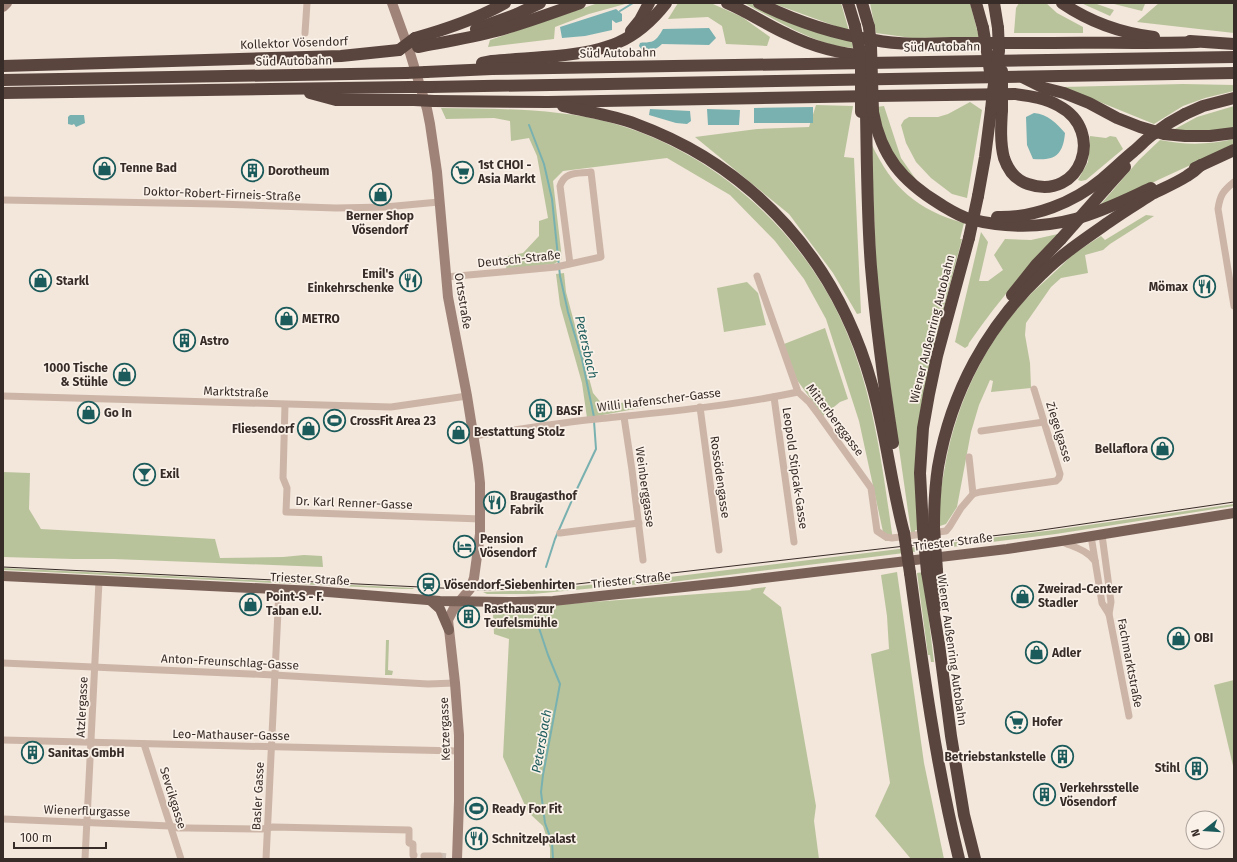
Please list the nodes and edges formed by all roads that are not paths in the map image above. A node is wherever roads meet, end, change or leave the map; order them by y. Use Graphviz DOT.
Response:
graph roads {
  1 [pos="6,3"];
  2 [pos="307,3"];
  3 [pos="392,3"];
  4 [pos="505,3"];
  5 [pos="540,3"];
  6 [pos="580,3"];
  7 [pos="649,3"];
  8 [pos="666,3"];
  9 [pos="727,3"];
  10 [pos="759,3"];
  11 [pos="848,3"];
  12 [pos="860,3"];
  13 [pos="976,3"];
  14 [pos="994,3"];
  15 [pos="1062,3"];
  16 [pos="3,7"];
  17 [pos="862,26"];
  18 [pos="305,33"];
  19 [pos="626,39"];
  20 [pos="1197,42"];
  21 [pos="416,43"];
  22 [pos="1234,44"];
  23 [pos="999,51"];
  24 [pos="1234,57"];
  25 [pos="916,62"];
  26 [pos="3,66"];
  27 [pos="454,70"];
  28 [pos="1234,73"];
  29 [pos="1021,76"];
  30 [pos="3,80"];
  31 [pos="293,89"];
  32 [pos="993,91"];
  33 [pos="3,93"];
  34 [pos="1234,98"];
  35 [pos="548,102"];
  36 [pos="996,110"];
  37 [pos="867,112"];
  38 [pos="1234,133"];
  39 [pos="1234,150"];
  40 [pos="1135,153"];
  41 [pos="1201,165"];
  42 [pos="1234,182"];
  43 [pos="3,200"];
  44 [pos="440,202"];
  45 [pos="945,207"];
  46 [pos="570,264"];
  47 [pos="757,276"];
  48 [pos="446,277"];
  49 [pos="1234,306"];
  50 [pos="1034,389"];
  51 [pos="798,392"];
  52 [pos="3,396"];
  53 [pos="467,396"];
  54 [pos="774,397"];
  55 [pos="285,405"];
  56 [pos="700,407"];
  57 [pos="624,416"];
  58 [pos="1044,422"];
  59 [pos="981,431"];
  60 [pos="474,436"];
  61 [pos="968,456"];
  62 [pos="973,494"];
  63 [pos="1234,513"];
  64 [pos="481,519"];
  65 [pos="639,523"];
  66 [pos="929,528"];
  67 [pos="560,533"];
  68 [pos="904,533"];
  69 [pos="1102,535"];
  70 [pos="1091,536"];
  71 [pos="1061,541"];
  72 [pos="794,542"];
  73 [pos="719,550"];
  74 [pos="643,560"];
  75 [pos="1095,561"];
  76 [pos="933,571"];
  77 [pos="3,576"];
  78 [pos="99,581"];
  79 [pos="279,590"];
  80 [pos="430,600"];
  81 [pos="459,601"];
  82 [pos="1109,614"];
  83 [pos="449,630"];
  84 [pos="939,644"];
  85 [pos="3,663"];
  86 [pos="95,667"];
  87 [pos="274,675"];
  88 [pos="455,683"];
  89 [pos="1129,716"];
  90 [pos="3,740"];
  91 [pos="92,742"];
  92 [pos="144,744"];
  93 [pos="272,747"];
  94 [pos="459,751"];
  95 [pos="3,819"];
  96 [pos="88,822"];
  97 [pos="170,826"];
  98 [pos="267,828"];
  99 [pos="414,855"];
  100 [pos="424,856"];
  101 [pos="438,856"];
  102 [pos="455,858"];
  103 [pos="85,859"];
  104 [pos="181,859"];
  105 [pos="266,859"];
  106 [pos="959,859"];
  107 [pos="975,859"];
  1 -- 16 [label="main road"];
  2 -- 18 [label="street"];
  3 -- 44 [label="main road, Ortsstraße"];
  4 -- 21 [label="highway"];
  5 -- 21 [label="highway"];
  6 -- 21 [label="highway, Kollektor Vösendorf"];
  7 -- 19 [label="highway"];
  8 -- 19 [label="highway"];
  9 -- 25 [label="highway"];
  10 -- 20 [label="highway"];
  11 -- 17 [label="highway"];
  12 -- 17 [label="highway"];
  13 -- 32 [label="highway, bridge"];
  14 -- 23 [label="highway, bridge"];
  15 -- 20 [label="highway"];
  17 -- 37 [label="highway, bridge"];
  17 -- 37 [label="highway"];
  19 -- 27 [label="highway"];
  20 -- 22 [label="highway"];
  21 -- 26 [label="highway, Kollektor Vösendorf"];
  23 -- 32 [label="highway, Wiener Außenring Autobahn, bridge"];
  23 -- 36 [label="highway, bridge"];
  24 -- 25 [label="highway, Süd Autobahn"];
  25 -- 27 [label="highway, Süd Autobahn"];
  27 -- 30 [label="highway, Süd Autobahn, bridge"];
  28 -- 29 [label="highway"];
  29 -- 31 [label="highway, bridge"];
  29 -- 38 [label="highway"];
  31 -- 33 [label="highway"];
  31 -- 35 [label="highway, bridge"];
  32 -- 36 [label="highway, Wiener Außenring Autobahn, bridge"];
  34 -- 40 [label="highway, bridge"];
  35 -- 36 [label="highway"];
  35 -- 68 [label="highway"];
  36 -- 66 [label="highway, Wiener Außenring Autobahn, bridge"];
  37 -- 45 [label="highway"];
  37 -- 68 [label="highway"];
  39 -- 41 [label="highway"];
  40 -- 45 [label="highway"];
  40 -- 66 [label="highway, bridge"];
  41 -- 45 [label="highway"];
  41 -- 66 [label="highway"];
  42 -- 49 [label="street"];
  43 -- 44 [label="street, Doktor-Robert-Firneis-Straße"];
  44 -- 48 [label="main road, Ortsstraße"];
  46 -- 46 [label="street, Deutsch-Straße"];
  46 -- 48 [label="street, Deutsch-Straße"];
  47 -- 51 [label="street, Mitterberggasse"];
  48 -- 53 [label="main road, Ortsstraße"];
  50 -- 58 [label="street, Ziegelgasse"];
  51 -- 54 [label="street, Willi Hafenscher-Gasse"];
  51 -- 62 [label="street, Mitterberggasse"];
  52 -- 55 [label="street, Marktstraße"];
  53 -- 55 [label="street, Marktstraße"];
  53 -- 60 [label="main road, Ortsstraße"];
  54 -- 56 [label="street, Willi Hafenscher-Gasse"];
  54 -- 72 [label="street, Leopold Stipcak-Gasse"];
  55 -- 64 [label="street, Dr. Karl Renner-Gasse"];
  56 -- 57 [label="street, Willi Hafenscher-Gasse"];
  56 -- 73 [label="street, Rossödengasse"];
  57 -- 60 [label="street, Willi Hafenscher-Gasse"];
  57 -- 65 [label="street, Weinberggasse"];
  58 -- 59 [label="street"];
  58 -- 62 [label="street, Ziegelgasse"];
  60 -- 64 [label="main road, Ortsstraße"];
  61 -- 62 [label="street"];
  63 -- 69 [label="main road, Triester Straße"];
  64 -- 81 [label="main road, Ortsstraße"];
  65 -- 67 [label="street"];
  65 -- 74 [label="street, Weinberggasse"];
  66 -- 76 [label="highway"];
  68 -- 106 [label="highway, bridge"];
  69 -- 70 [label="main road, Triester Straße"];
  69 -- 82 [label="street, Fachmarktstraße"];
  70 -- 71 [label="main road, Triester Straße"];
  70 -- 75 [label="street, Fachmarktstraße"];
  71 -- 75 [label="street"];
  71 -- 81 [label="main road, Triester Straße"];
  75 -- 82 [label="street, Fachmarktstraße"];
  76 -- 84 [label="highway, Wiener Außenring Autobahn"];
  76 -- 84 [label="highway"];
  77 -- 78 [label="main road, Triester Straße"];
  78 -- 79 [label="main road, Triester Straße"];
  78 -- 86 [label="street, Atzlergasse"];
  79 -- 80 [label="main road, Triester Straße"];
  79 -- 87 [label="street, Basler Gasse"];
  80 -- 81 [label="main road, Triester Straße"];
  80 -- 83 [label="main road"];
  81 -- 83 [label="main road, Ketzergasse"];
  82 -- 89 [label="street, Fachmarktstraße"];
  83 -- 88 [label="main road, Ketzergasse"];
  84 -- 107 [label="highway, Wiener Außenring Autobahn"];
  85 -- 86 [label="street, Anton-Freunschlag-Gasse"];
  86 -- 87 [label="street, Anton-Freunschlag-Gasse"];
  86 -- 91 [label="street, Atzlergasse"];
  87 -- 88 [label="street, Anton-Freunschlag-Gasse"];
  87 -- 93 [label="street, Basler Gasse"];
  88 -- 94 [label="main road, Ketzergasse"];
  90 -- 91 [label="street, Leo-Mathauser-Gasse"];
  91 -- 92 [label="street, Leo-Mathauser-Gasse"];
  91 -- 96 [label="street, Atzlergasse"];
  92 -- 93 [label="street, Leo-Mathauser-Gasse"];
  92 -- 97 [label="street, Sevcikgasse"];
  93 -- 94 [label="street, Leo-Mathauser-Gasse"];
  93 -- 98 [label="street, Basler Gasse"];
  94 -- 102 [label="main road, Ketzergasse"];
  95 -- 96 [label="street, Wienerflurgasse"];
  96 -- 97 [label="street, Wienerflurgasse"];
  96 -- 103 [label="street, Atzlergasse"];
  97 -- 98 [label="street, Wienerflurgasse"];
  97 -- 104 [label="street, Sevcikgasse"];
  98 -- 99 [label="street, Wienerflurgasse"];
  98 -- 105 [label="street, Basler Gasse"];
  100 -- 101 [label="street"];
}
